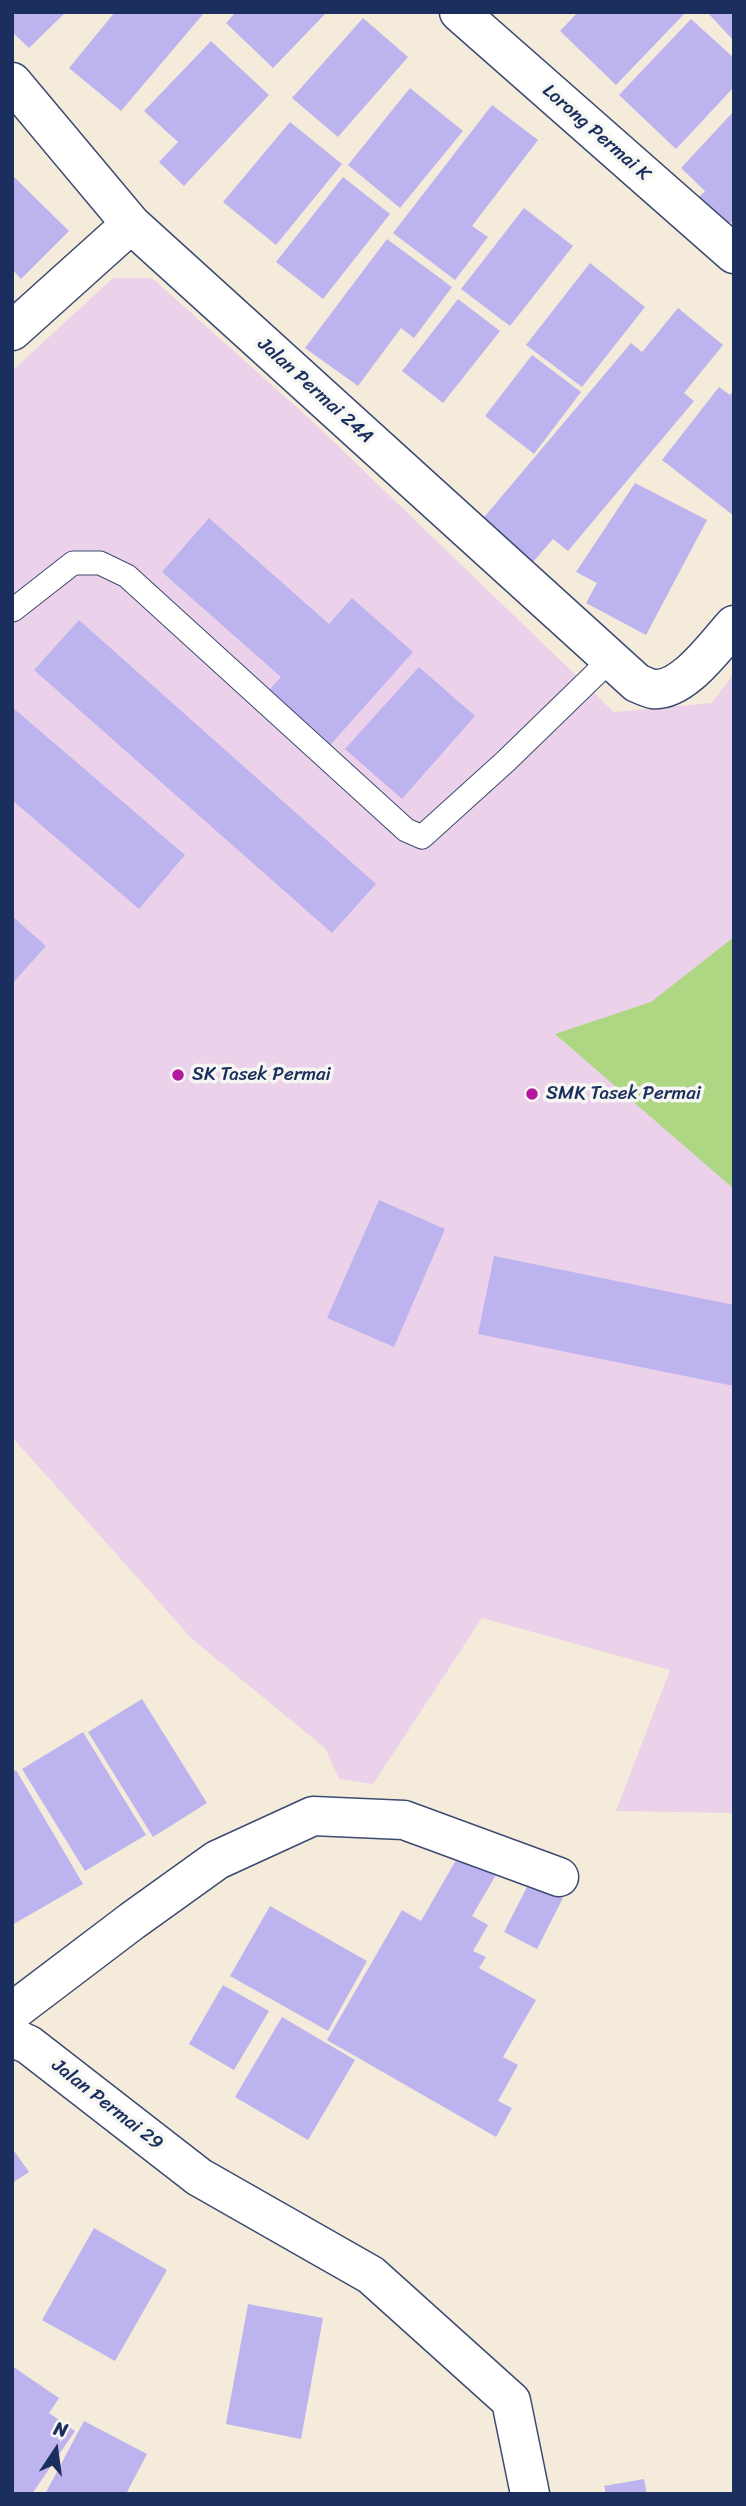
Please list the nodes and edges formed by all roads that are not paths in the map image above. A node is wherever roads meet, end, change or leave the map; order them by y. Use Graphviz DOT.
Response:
graph roads {
  1 [pos="459,12"];
  2 [pos="12,82"];
  3 [pos="131,224"];
  4 [pos="734,254"];
  5 [pos="12,331"];
  6 [pos="13,610"];
  7 [pos="734,625"];
  8 [pos="624,671"];
  9 [pos="559,1877"];
  10 [pos="12,2012"];
  11 [pos="12,2037"];
  12 [pos="530,2494"];
  1 -- 4 [label="street, Lorong Permai K"];
  2 -- 3 [label="street, Jalan Permai 24A"];
  3 -- 5 [label="street"];
  3 -- 8 [label="street, Jalan Permai 24A"];
  6 -- 8 [label="lane"];
  7 -- 8 [label="street"];
  9 -- 10 [label="street"];
  11 -- 12 [label="street, Jalan Permai 29"];
}
